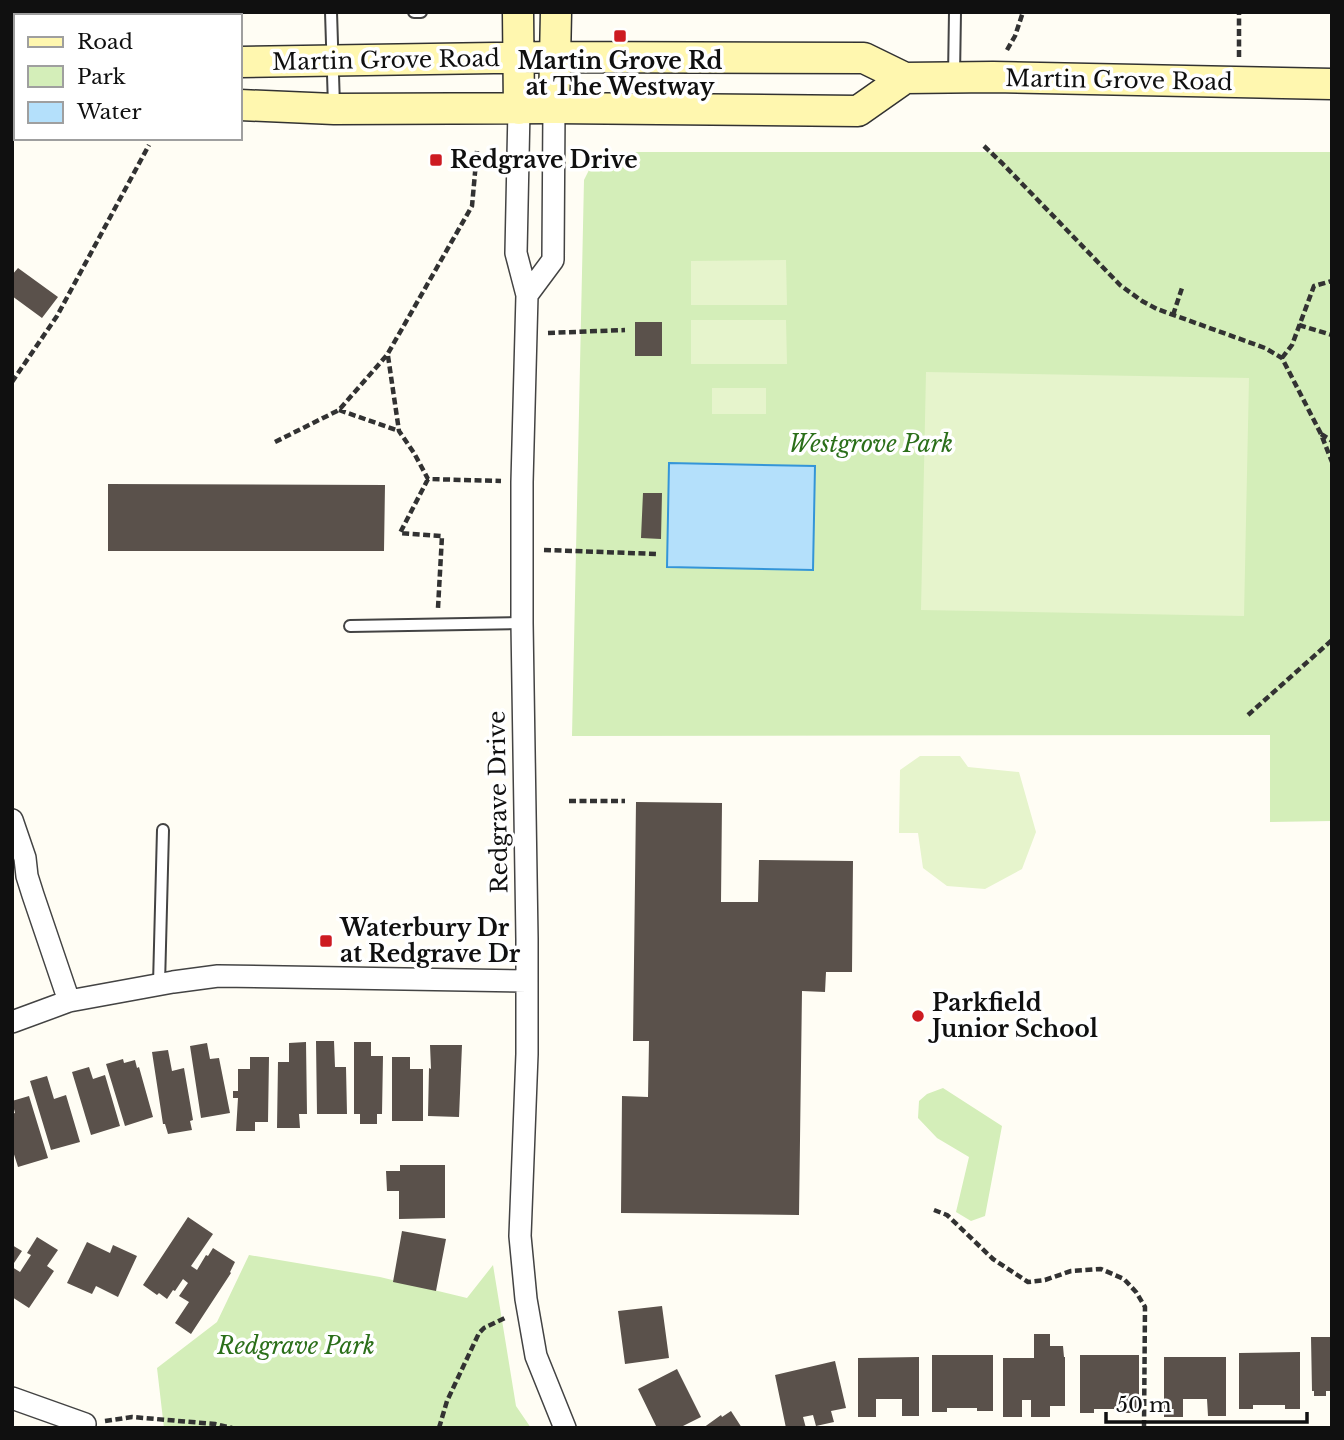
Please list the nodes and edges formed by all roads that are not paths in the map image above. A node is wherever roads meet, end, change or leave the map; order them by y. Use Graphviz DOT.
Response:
graph roads {
  1 [pos="331,12"];
  2 [pos="414,12"];
  3 [pos="421,12"];
  4 [pos="518,12"];
  5 [pos="556,12"];
  6 [pos="955,12"];
  7 [pos="554,57"];
  8 [pos="519,58"];
  9 [pos="334,60"];
  10 [pos="242,62"];
  11 [pos="905,78"];
  12 [pos="954,78"];
  13 [pos="1332,84"];
  14 [pos="242,105"];
  15 [pos="554,108"];
  16 [pos="334,109"];
  17 [pos="519,109"];
  18 [pos="527,295"];
  19 [pos="522,623"];
  20 [pos="350,626"];
  21 [pos="12,820"];
  22 [pos="163,830"];
  23 [pos="527,981"];
  24 [pos="159,984"];
  25 [pos="69,1001"];
  26 [pos="12,1022"];
  27 [pos="12,1398"];
  28 [pos="85,1424"];
  29 [pos="565,1428"];
  1 -- 9 [label="lane"];
  2 -- 3 [label="lane"];
  4 -- 8 [label="main road"];
  5 -- 7 [label="main road"];
  6 -- 12 [label="lane"];
  7 -- 8 [label="main road, Martin Grove Road"];
  7 -- 11 [label="main road, Martin Grove Road"];
  7 -- 15 [label="main road"];
  8 -- 9 [label="main road, Martin Grove Road"];
  8 -- 17 [label="main road"];
  9 -- 10 [label="main road, Martin Grove Road"];
  9 -- 16 [label="lane"];
  11 -- 12 [label="main road, Martin Grove Road"];
  11 -- 15 [label="main road, Martin Grove Road"];
  12 -- 13 [label="main road, Martin Grove Road"];
  14 -- 16 [label="main road, Martin Grove Road"];
  15 -- 17 [label="main road, Martin Grove Road"];
  15 -- 18 [label="street"];
  16 -- 17 [label="main road, Martin Grove Road"];
  17 -- 18 [label="street, Redgrave Drive"];
  18 -- 19 [label="street, Redgrave Drive"];
  19 -- 20 [label="lane"];
  19 -- 23 [label="street, Redgrave Drive"];
  21 -- 25 [label="street"];
  22 -- 24 [label="lane"];
  23 -- 24 [label="street"];
  23 -- 29 [label="street, Redgrave Drive"];
  24 -- 25 [label="street"];
  25 -- 26 [label="street"];
  27 -- 28 [label="street"];
}
